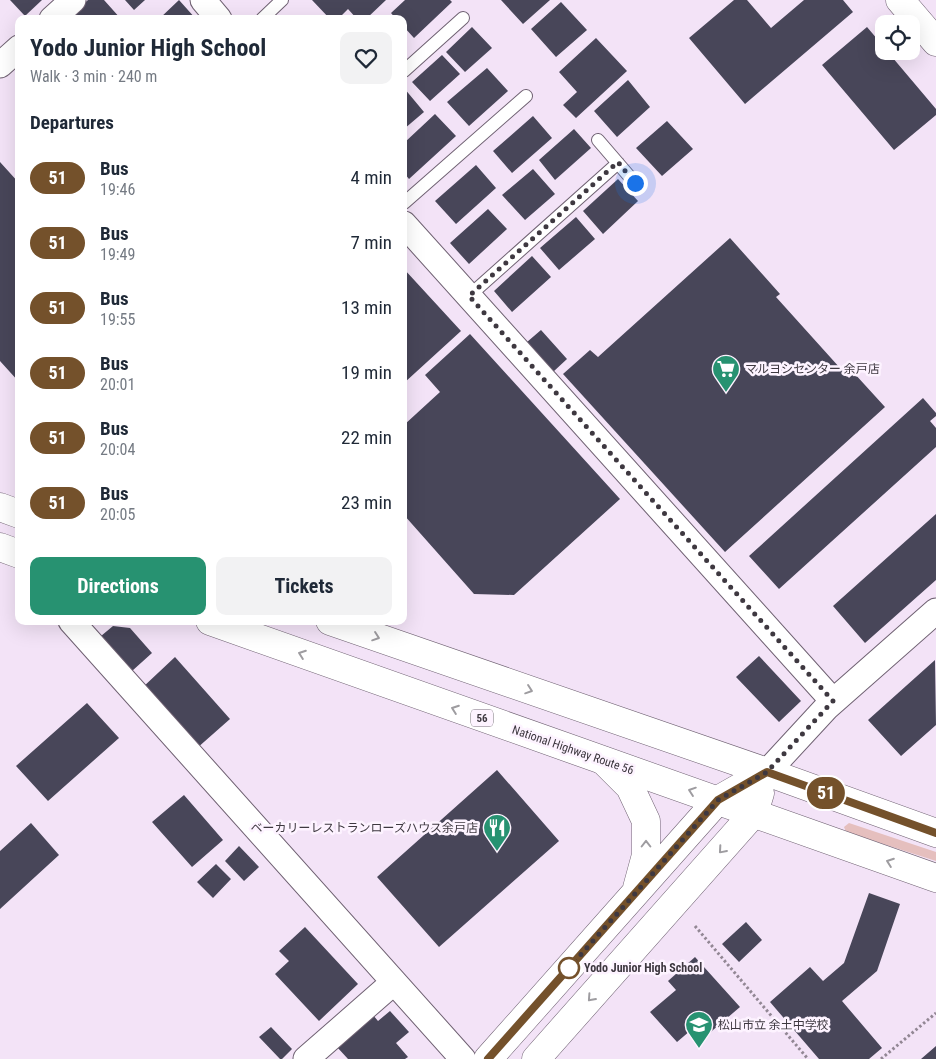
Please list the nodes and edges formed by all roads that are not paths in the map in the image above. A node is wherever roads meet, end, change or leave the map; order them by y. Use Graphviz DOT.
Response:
graph roads {
  1 [pos="73,0"];
  2 [pos="202,0"];
  3 [pos="282,0"];
  4 [pos="900,0"];
  5 [pos="56,15"];
  6 [pos="215,15"];
  7 [pos="266,15"];
  8 [pos="463,18"];
  9 [pos="936,42"];
  10 [pos="15,52"];
  11 [pos="0,65"];
  12 [pos="407,68"];
  13 [pos="526,96"];
  14 [pos="598,140"];
  15 [pos="618,162"];
  16 [pos="635,183"];
  17 [pos="407,200"];
  18 [pos="407,227"];
  19 [pos="469,296"];
  20 [pos="0,507"];
  21 [pos="15,513"];
  22 [pos="936,611"];
  23 [pos="75,625"];
  24 [pos="221,625"];
  25 [pos="342,625"];
  26 [pos="833,701"];
  27 [pos="604,761"];
  28 [pos="767,772"];
  29 [pos="718,800"];
  30 [pos="754,813"];
  31 [pos="936,833"];
  32 [pos="936,878"];
  33 [pos="636,892"];
  34 [pos="394,982"];
  35 [pos="306,1059"];
  36 [pos="463,1059"];
  37 [pos="488,1059"];
  38 [pos="536,1059"];
  1 -- 5 [label="street"];
  2 -- 6 [label="street"];
  3 -- 7 [label="lane"];
  4 -- 9 [label="main road"];
  8 -- 12 [label="lane"];
  10 -- 11 [label="street"];
  13 -- 17 [label="lane"];
  14 -- 15 [label="lane"];
  15 -- 16 [label="lane"];
  15 -- 19 [label="lane"];
  18 -- 19 [label="street"];
  19 -- 26 [label="street"];
  20 -- 21 [label="main road"];
  22 -- 26 [label="street"];
  23 -- 34 [label="street"];
  27 -- 24 [label="main road, National Highway Route 56 / 56, one-way"];
  25 -- 28 [label="main road, one-way"];
  26 -- 28 [label="street"];
  29 -- 27 [label="main road, National Highway Route 56 / 56, one-way"];
  33 -- 27 [label="main road, one-way"];
  28 -- 29 [label="main road"];
  28 -- 30 [label="main road"];
  28 -- 31 [label="main road"];
  29 -- 30 [label="main road, National Highway Route 56 / 56"];
  29 -- 33 [label="main road"];
  32 -- 30 [label="main road, National Highway Route 56 / 56, one-way"];
  30 -- 38 [label="main road, one-way"];
  33 -- 37 [label="main road"];
  34 -- 35 [label="street"];
  34 -- 36 [label="street"];
}
